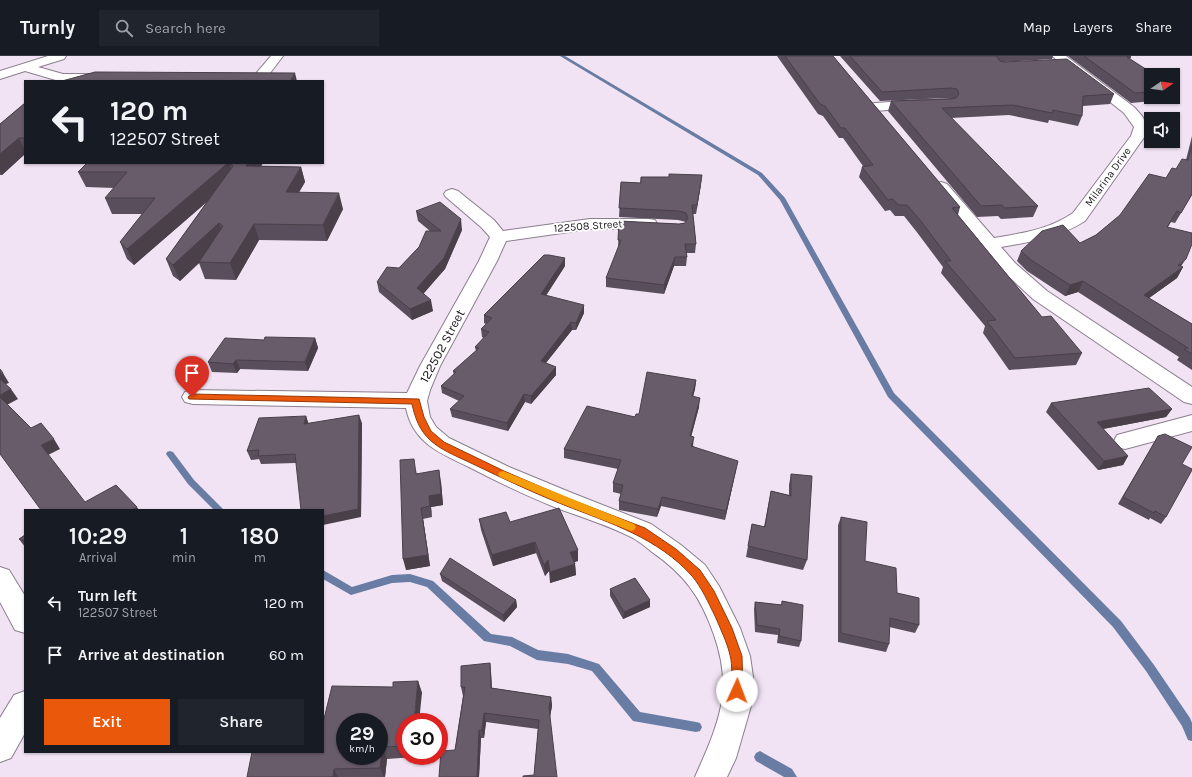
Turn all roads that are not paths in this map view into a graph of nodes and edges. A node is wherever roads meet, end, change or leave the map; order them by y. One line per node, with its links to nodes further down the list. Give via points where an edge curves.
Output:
1 (60, 56): 4 (street)
2 (276, 56): 8 (street)
3 (1058, 61): 17 (street, Milarina Drive, via 1129,110 1141,127 1138,136 1079,217 1068,225 1044,235)
4 (24, 67): 5 (street); 6 (street, via 62,78)
5 (0, 75)
6 (117, 79)
7 (242, 80): 8 (street)
8 (258, 80)
9 (866, 95): 11 (street)
10 (933, 103): 11 (street)
11 (875, 107): 12 (street)
12 (885, 118)
13 (933, 178): 17 (street)
14 (452, 194): 16 (street, via 488,224)
15 (664, 225): 16 (street, 122508 Street, via 590,224)
16 (499, 237): 20 (street, 122502 Street, via 430,366)
17 (989, 244): 19 (street, via 1040,295)
18 (192, 397): 20 (street)
19 (1192, 397)
20 (416, 401): 27 (street, via 419,417 428,433 441,444 500,473 642,531 696,573 710,594 726,628 736,656 738,677 736,706 720,758)
21 (1192, 423): 22 (street)
22 (1125, 441)
23 (0, 578): 24 (street)
24 (24, 619)
25 (24, 707): 26 (street)
26 (0, 747)
27 (711, 777)

